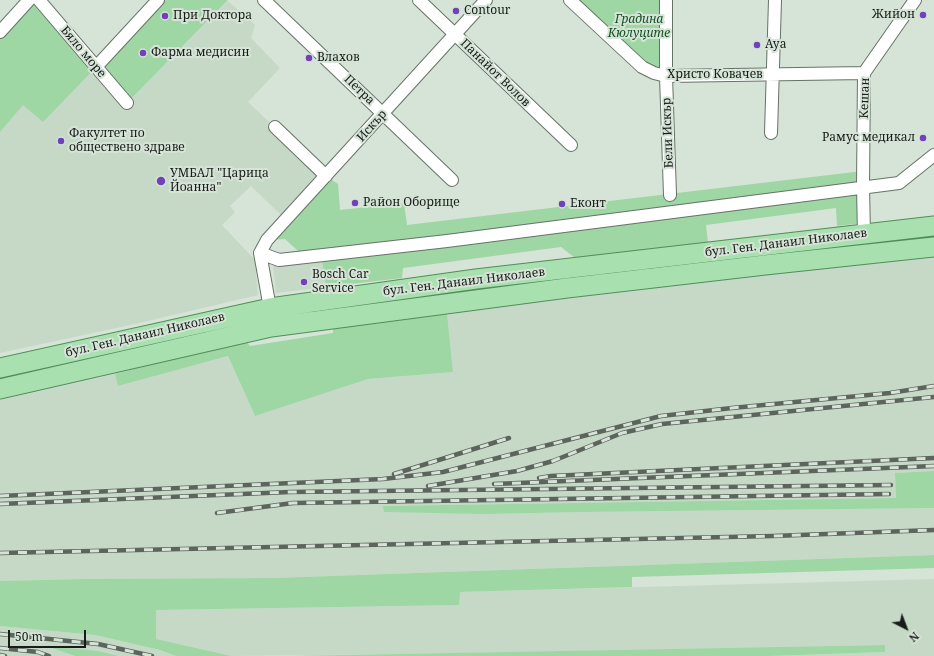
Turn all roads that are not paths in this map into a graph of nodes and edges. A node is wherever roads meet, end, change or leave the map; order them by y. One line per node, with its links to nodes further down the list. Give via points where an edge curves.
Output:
1 (29, 0): 11 (street)
2 (39, 0): 13 (street, Бяло море)
3 (158, 0): 13 (street)
4 (264, 0): 18 (street, Петра)
5 (419, 0): 12 (street, Панайот Волов)
6 (486, 0): 12 (street, Искър)
7 (570, 0): 16 (street, Христо Ковачев, via 642,67)
8 (666, 0): 16 (street, Бели Искър)
9 (775, 0): 15 (street)
10 (915, 0): 14 (street, Кешан)
11 (0, 32)
12 (454, 35): 18 (street, Искър); 21 (street, Панайот Волов)
13 (96, 67): 17 (street, Бяло море)
14 (864, 74): 15 (street, Христо Ковачев); 25 (street, Кешан)
15 (773, 75): 16 (street, Христо Ковачев); 20 (street)
16 (666, 76): 26 (street, Бели Искър)
17 (127, 103)
18 (383, 113): 23 (street, Искър); 24 (street, Петра)
19 (275, 127): 23 (street)
20 (771, 133)
21 (571, 145)
22 (934, 155): 25 (street, via 899,183)
23 (326, 176): 30 (street, Искър, via 267,240)
24 (452, 180)
25 (863, 188): 28 (street, Кешан); 30 (street, via 280,260)
26 (670, 195)
27 (934, 226): 28 (main road, бул. Ген. Данаил Николаев)
28 (864, 234): 31 (main road, бул. Ген. Данаил Николаев, via 476,279)
29 (934, 247): 33 (main road, бул. Ген. Данаил Николаев, via 575,287 271,327)
30 (260, 254): 31 (street)
31 (270, 308): 32 (main road, бул. Ген. Данаил Николаев)
32 (0, 368)
33 (0, 389)

